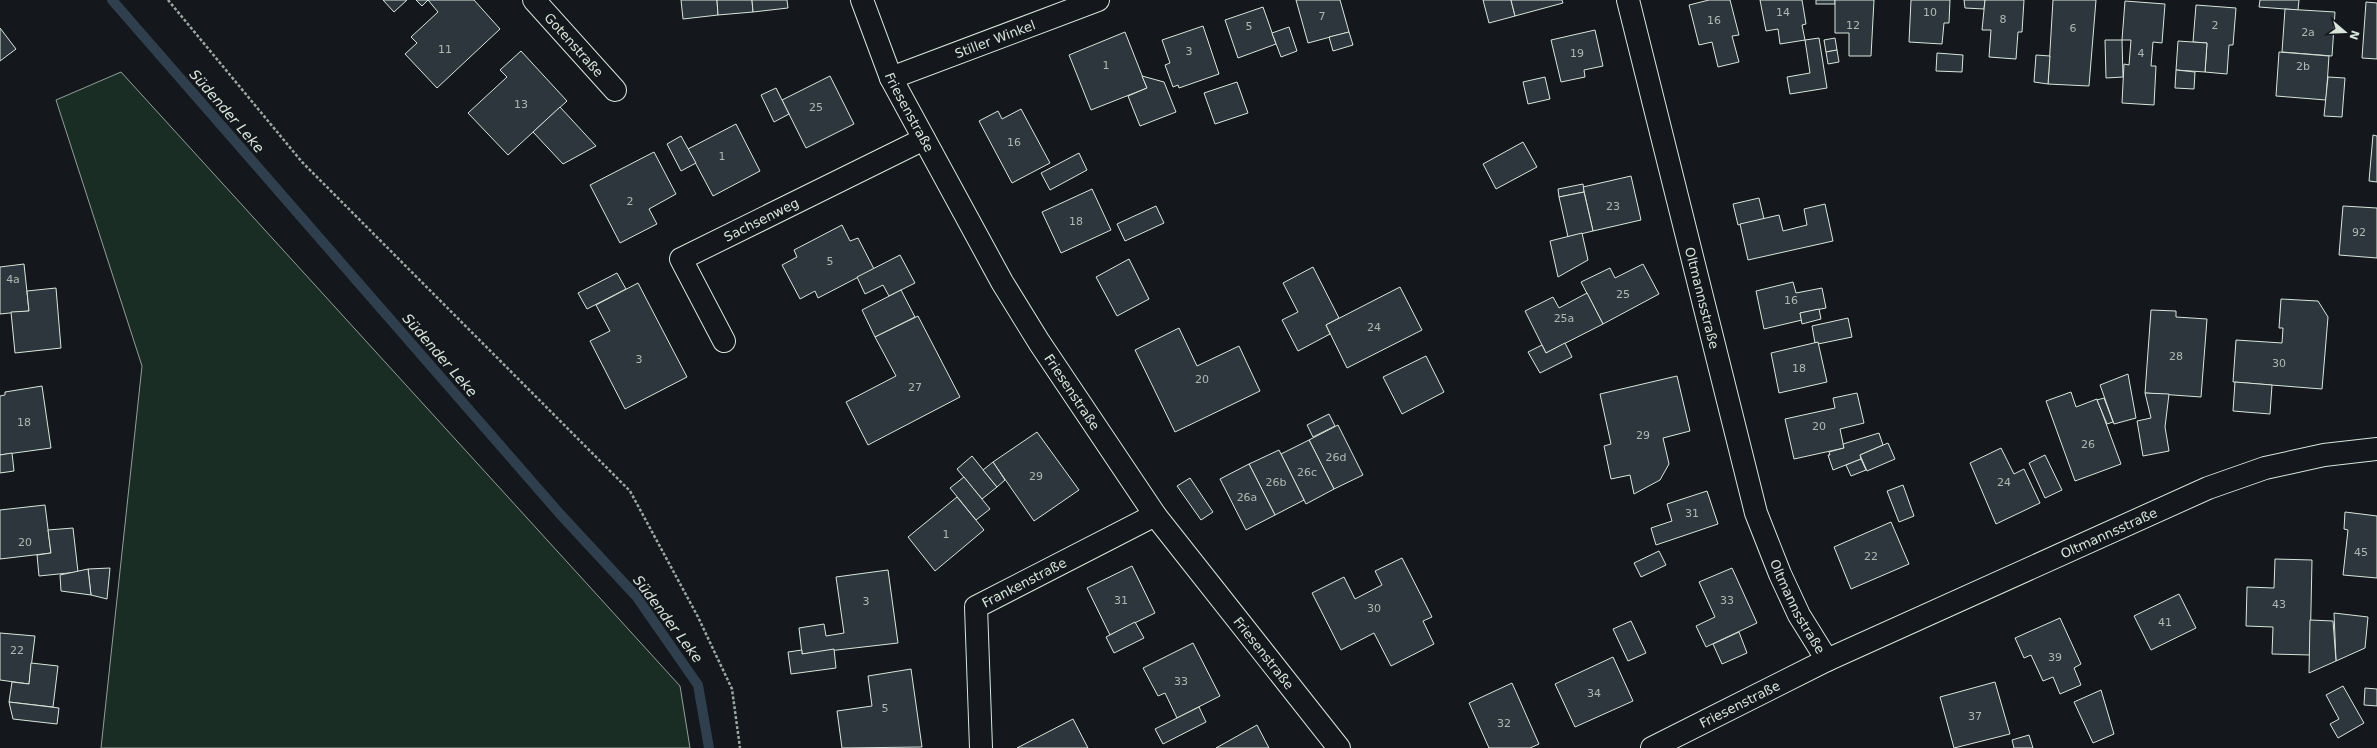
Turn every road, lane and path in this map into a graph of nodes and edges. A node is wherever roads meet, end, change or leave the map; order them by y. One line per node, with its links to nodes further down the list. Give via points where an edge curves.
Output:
1 (168, 0): 13 (path, via 302,162 630,490 698,616 732,689)
2 (534, 0): 7 (street, Gotenstraße)
3 (862, 0): 6 (street, Friesenstraße)
4 (1098, 0): 6 (street, Stiller Winkel)
5 (1628, 0): 12 (street, Oltmannsstraße, via 1756,513 1799,615)
6 (891, 78): 8 (street, Friesenstraße)
7 (615, 90)
8 (924, 139): 9 (street, Sachsenweg, via 681,259); 11 (street, Friesenstraße, via 1006,288 1084,411)
9 (724, 341)
10 (2377, 449): 12 (street, Oltmannsstraße, via 2324,455 2265,468 2208,488)
11 (1155, 515): 14 (street, Frankenstraße, via 976,606); 15 (street, Friesenstraße)
12 (1827, 660): 16 (street, Friesenstraße)
13 (740, 748)
14 (981, 748)
15 (1339, 748)
16 (1652, 748)

